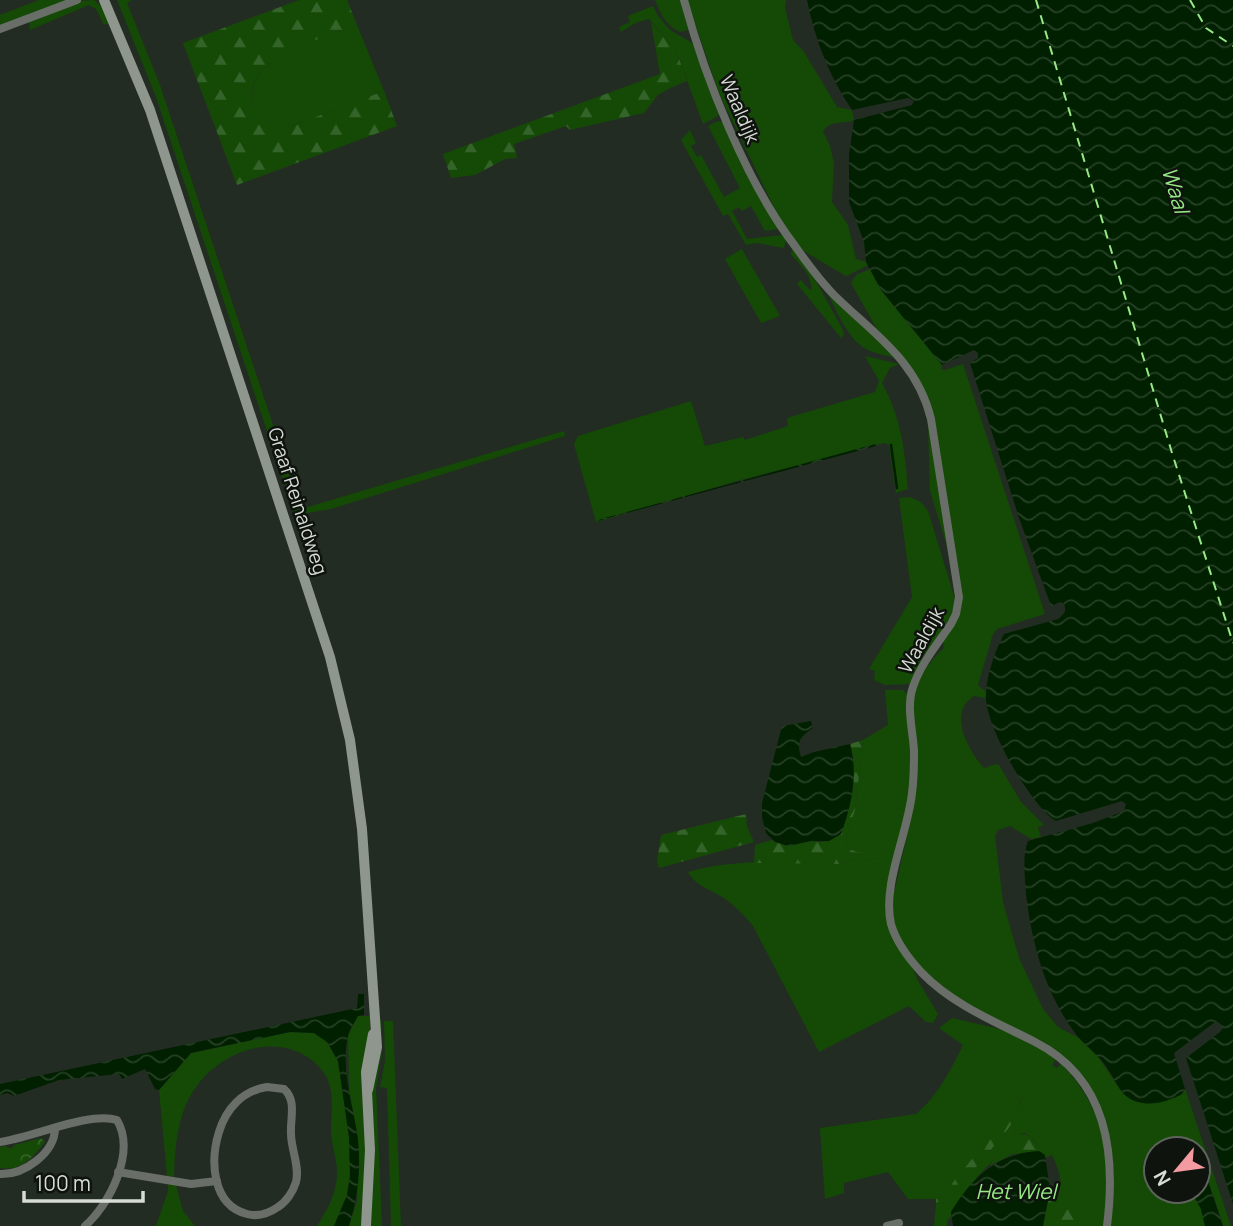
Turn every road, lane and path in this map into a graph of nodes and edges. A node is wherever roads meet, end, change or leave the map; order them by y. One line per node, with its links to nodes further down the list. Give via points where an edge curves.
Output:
1 (77, 0): 4 (street)
2 (104, 0): 12 (main road, Graaf Reinaldweg, via 150,110 330,657 350,740 362,829 377,1047 368,1090)
3 (684, 0): 14 (street, Waaldijk, via 716,93 776,219 821,281 911,370 928,404 958,597 956,614 912,689 913,783 890,893 892,925 912,962 937,987 1042,1045 1080,1080 1101,1119 1110,1151)
4 (0, 29)
5 (55, 1128): 6 (street); 7 (street, via 117,1119 123,1139); 8 (street, via 54,1138 32,1164 21,1172)
6 (0, 1142)
7 (118, 1172): 9 (street, via 191,1184); 11 (street, via 106,1202)
8 (0, 1174)
9 (217, 1181): 9 (street, via 228,1204 251,1214 270,1212 288,1197 297,1174 291,1138 292,1101 284,1089 259,1088 229,1110 216,1143)
10 (899, 1223): 13 (street)
11 (85, 1226)
12 (366, 1226)
13 (887, 1226)
14 (1107, 1226)

